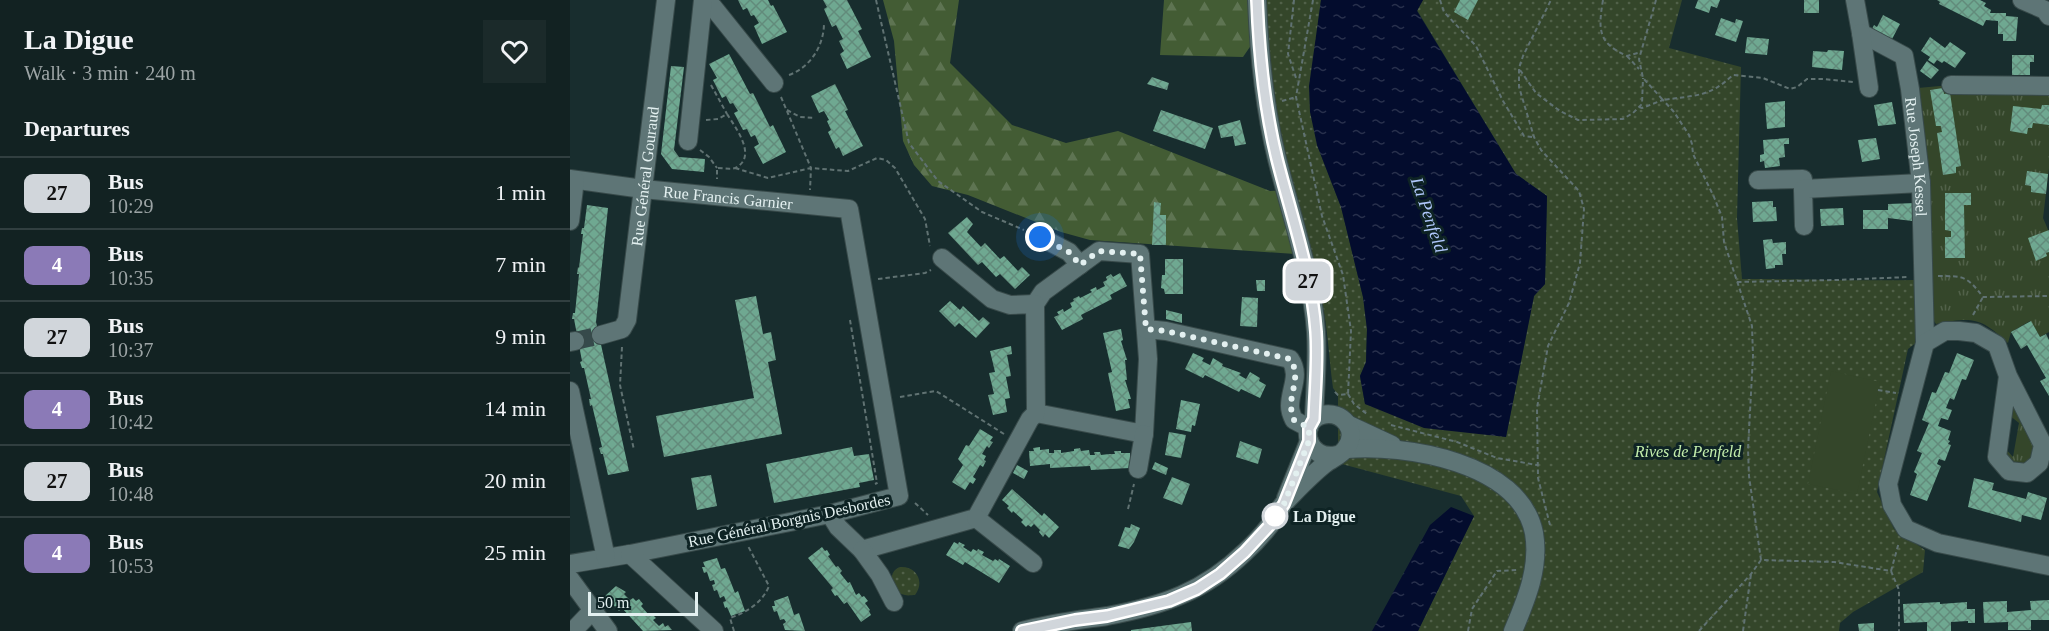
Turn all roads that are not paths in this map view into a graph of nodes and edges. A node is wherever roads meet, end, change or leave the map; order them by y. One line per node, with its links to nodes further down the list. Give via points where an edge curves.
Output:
1 (666, 0): 14 (street, Rue Général Gouraud)
2 (704, 0): 6 (street); 10 (street)
3 (1257, 0): 26 (street, via 1265,102 1313,307)
4 (1855, 0): 5 (street)
5 (1861, 33): 7 (street); 13 (street, Rue Joseph Kessel, via 1904,56)
6 (774, 83)
7 (1869, 85)
8 (1951, 85): 9 (street)
9 (2049, 86)
10 (688, 141)
11 (573, 179): 14 (street, Rue Francis Garnier); 17 (street)
12 (1758, 180): 15 (street, via 1803,179)
13 (1921, 183): 15 (street); 25 (street, Rue Joseph Kessel)
14 (643, 189): 16 (street, Rue Francis Garnier); 24 (street, Rue Général Gouraud, via 627,320 622,329)
15 (1803, 189): 18 (street)
16 (849, 209): 37 (street, Rue Général Borgnis Desbordes, via 899,496)
17 (570, 221)
18 (1804, 226)
19 (1040, 237): 21 (street, via 1069,252)
20 (942, 258): 22 (street, via 992,299)
21 (1080, 265): 22 (street, via 1043,292); 23 (street, via 1099,251 1140,254)
22 (1035, 304): 29 (street)
23 (1146, 329): 31 (street, via 1290,359 1296,377 1291,413 1294,420); 32 (street)
24 (601, 335)
25 (1925, 342): 27 (street, via 1945,332 1969,332 1989,339 1997,345); 44 (street, Rue Joseph Kessel, via 1888,484 1892,505 1906,529 1938,543)
26 (1316, 375): 30 (street); 31 (street)
27 (2008, 376): 27 (street, via 2043,445 2039,463 2027,473 2009,471 1997,457)
28 (570, 391): 41 (street)
29 (1036, 413): 32 (street); 38 (street)
30 (1343, 420): 31 (street, via 1324,414); 33 (street, via 1350,439); 34 (street)
31 (1311, 429): 33 (street, via 1312,448 1323,456); 36 (street)
32 (1144, 434): 35 (street)
33 (1342, 452): 34 (street, via 1362,447); 36 (street)
34 (1407, 452): 52 (street, via 1480,471 1505,486 1524,511 1534,533 1533,572 1530,592)
35 (1138, 469)
36 (1284, 504): 51 (street, via 1218,583 1107,616)
37 (830, 514): 39 (street); 40 (street, Rue Général Borgnis Desbordes)
38 (976, 518): 39 (street); 42 (street)
39 (862, 550): 46 (street)
40 (630, 554): 41 (street, Rue Général Borgnis Desbordes); 50 (street)
41 (606, 558): 43 (street, Rue Général Borgnis Desbordes)
42 (1033, 563)
43 (570, 564)
44 (2049, 566)
45 (570, 579): 47 (street)
46 (894, 602)
47 (592, 611): 48 (street); 49 (street)
48 (573, 631)
49 (608, 631)
50 (714, 631)
51 (1022, 631)
52 (1513, 631)

